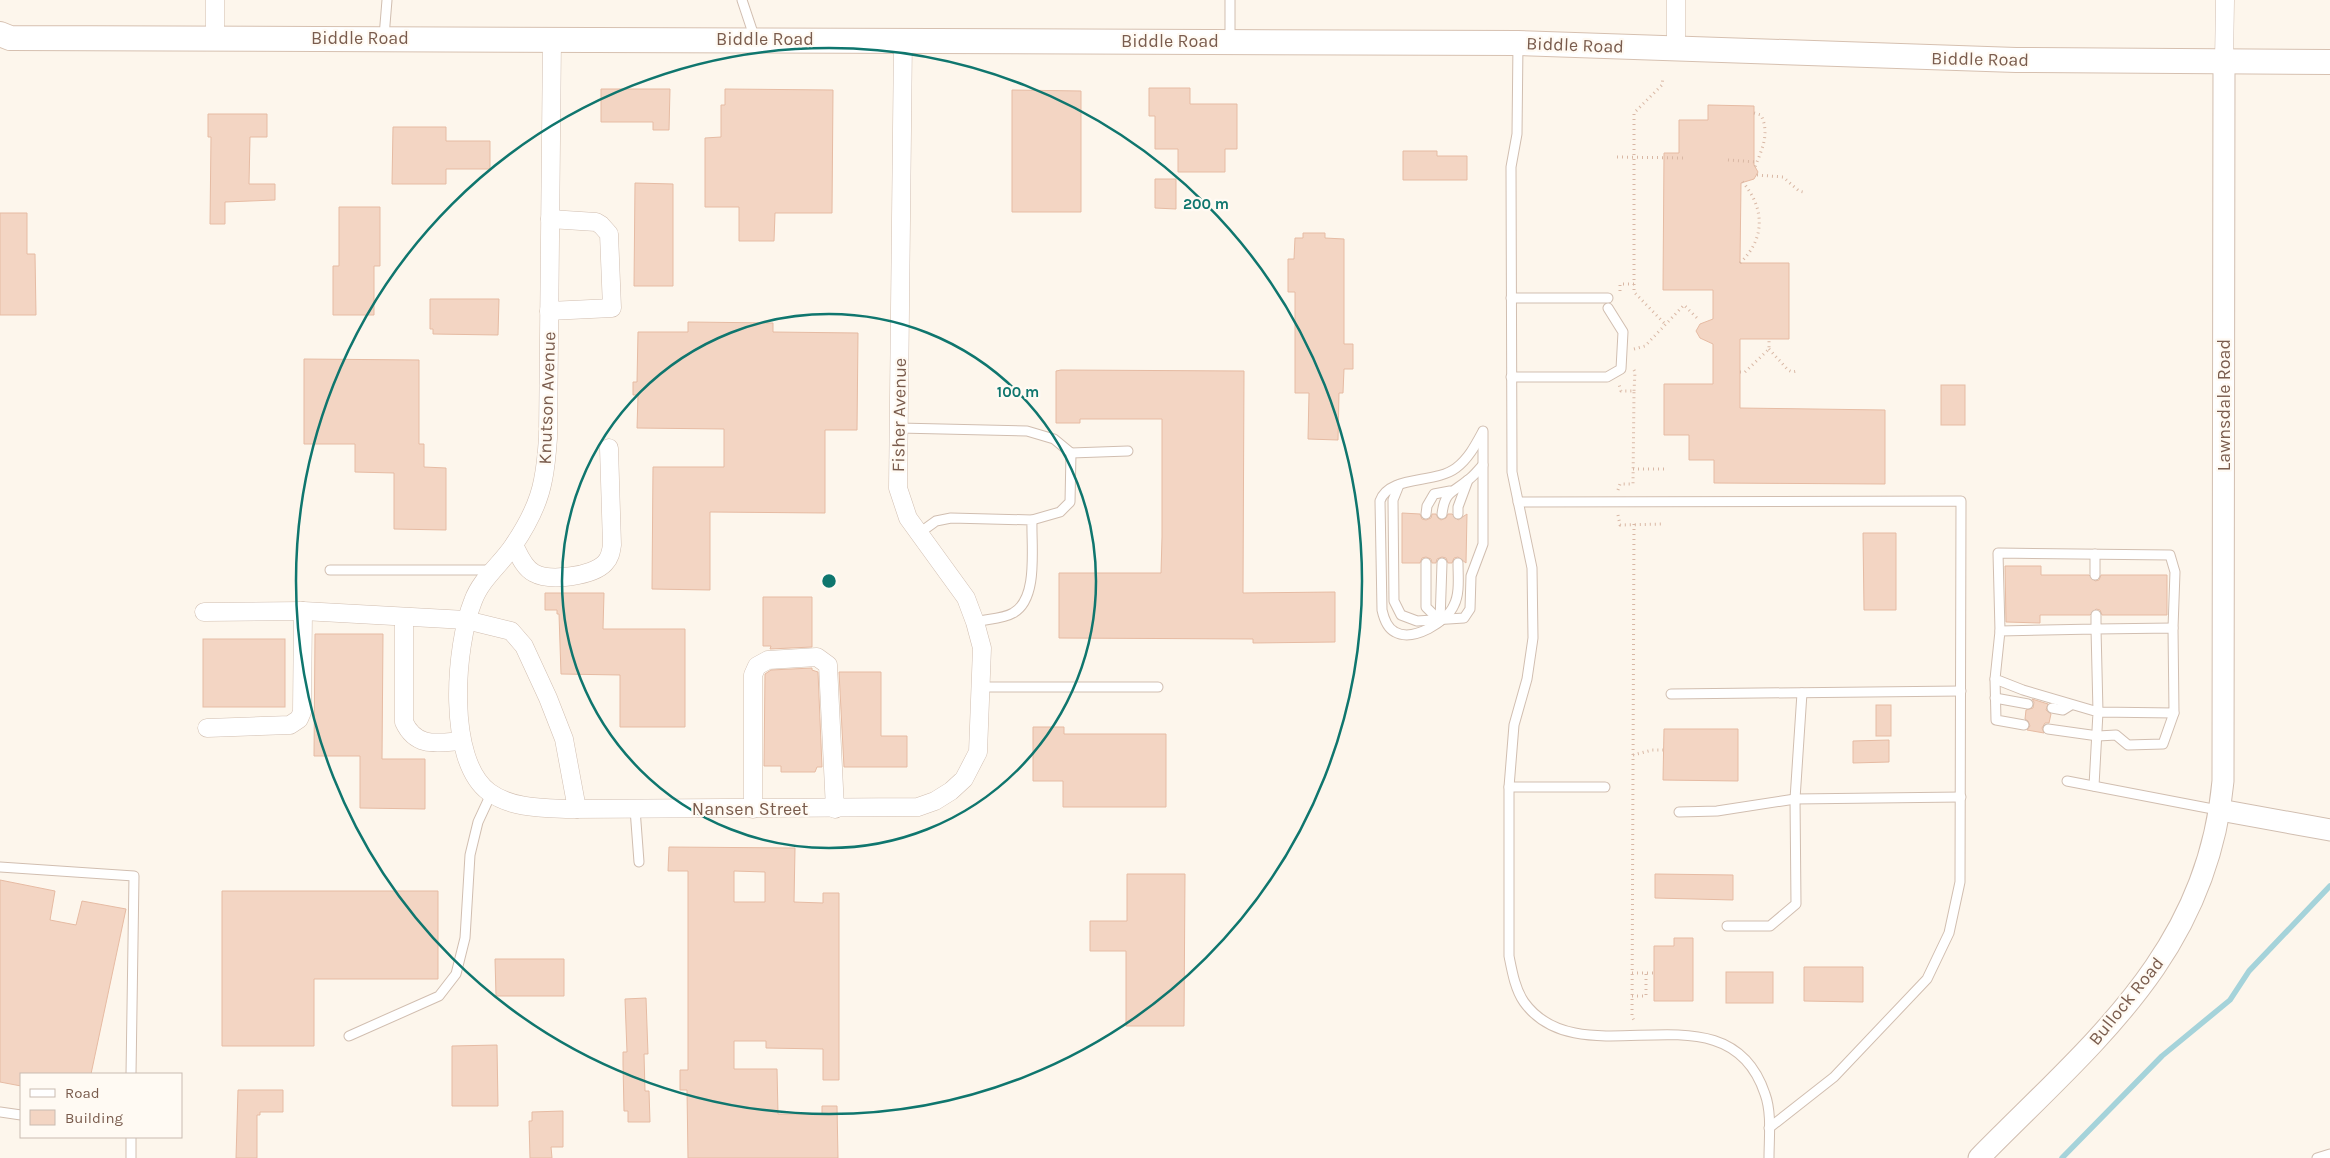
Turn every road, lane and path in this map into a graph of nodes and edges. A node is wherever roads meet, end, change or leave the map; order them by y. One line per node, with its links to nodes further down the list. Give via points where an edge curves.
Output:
1 (215, 0): 8 (street)
2 (387, 0): 9 (lane)
3 (742, 0): 11 (lane)
4 (1230, 0): 13 (lane)
5 (1676, 0): 15 (street)
6 (2224, 0): 16 (street, Lawnsdale Road)
7 (3, 38): 8 (main road, Biddle Road)
8 (215, 38): 9 (main road, Biddle Road)
9 (384, 38): 10 (main road, Biddle Road)
10 (552, 39): 11 (main road, Biddle Road); 29 (street, Knutson Avenue)
11 (755, 40): 12 (main road, Biddle Road)
12 (903, 40): 13 (main road, Biddle Road); 46 (street, Fisher Avenue)
13 (1230, 41): 14 (main road, Biddle Road)
14 (1518, 43): 15 (main road, Biddle Road); 33 (lane, via 1517,134 1511,167)
15 (1676, 48): 16 (main road, Biddle Road, via 1883,57)
16 (2224, 62): 17 (main road, Biddle Road); 116 (street, Lawnsdale Road, via 2223,772)
17 (2330, 62)
18 (1663, 77): 21 (path, via 1662,85 1634,113)
19 (1754, 113): 24 (path, via 1761,115 1765,131)
20 (1617, 157): 21 (path)
21 (1634, 157): 22 (path); 31 (path)
22 (1683, 158)
23 (1728, 160): 24 (path)
24 (1757, 162): 25 (path)
25 (1755, 167)
26 (1757, 175): 28 (path, via 1783,177)
27 (1741, 180): 30 (path, via 1755,199 1759,219 1757,239)
28 (1803, 192)
29 (550, 219): 34 (street, Knutson Avenue); 34 (street, via 596,222 610,234 612,308)
30 (1740, 263)
31 (1634, 284): 32 (path, via 1620,284); 36 (path, via 1634,292)
32 (1620, 294)
33 (1511, 298): 43 (lane); 43 (lane, via 1608,303 1623,332 1621,369 1607,376)
34 (549, 311): 66 (street, Knutson Avenue, via 548,438 543,480)
35 (1699, 320): 36 (path, via 1684,305)
36 (1665, 324): 39 (path, via 1645,346)
37 (1769, 339): 38 (path)
38 (1769, 349): 41 (path, via 1788,370); 42 (path, via 1745,372)
39 (1628, 350)
40 (1628, 370): 45 (path, via 1635,372)
41 (1798, 371)
42 (1740, 372)
43 (1511, 376): 57 (lane, via 1512,472)
44 (1619, 381): 45 (path, via 1618,389)
45 (1634, 391): 51 (path)
46 (899, 428): 49 (lane, via 1027,431 1054,439); 65 (street, Fisher Avenue, via 898,488)
47 (610, 448): 66 (street, via 612,545 610,558 604,565 585,574 548,577 534,573 523,563)
48 (1128, 451): 49 (lane)
49 (1071, 452): 62 (lane, via 1070,502 1060,512)
50 (1483, 465): 53 (lane); 54 (lane, via 1483,430 1471,452 1457,468 1442,476); 79 (lane, via 1483,544 1471,576 1470,609 1464,618)
51 (1633, 468): 52 (path); 55 (path, via 1633,484 1620,484)
52 (1666, 468)
53 (1468, 480): 56 (lane); 61 (lane)
54 (1399, 485): 79 (lane, via 1394,500 1394,601 1402,615 1417,621); 79 (lane, via 1383,492 1380,502 1382,610 1386,624 1396,633 1409,635 1424,632)
55 (1618, 490)
56 (1450, 491): 59 (lane, via 1434,494); 60 (lane)
57 (1518, 502): 87 (lane, via 1961,501); 106 (lane, via 1532,568 1533,638 1527,679 1514,725)
58 (1618, 512): 63 (path, via 1620,524)
59 (1426, 514)
60 (1442, 514)
61 (1458, 514)
62 (1032, 520): 65 (lane, via 950,518 936,521); 80 (lane, via 1031,586 1024,603 1012,614)
63 (1634, 524): 64 (path); 102 (path)
64 (1664, 524)
65 (917, 534): 80 (street, Fisher Avenue, via 961,590)
66 (514, 545): 72 (street, Knutson Avenue)
67 (2094, 554): 73 (lane); 81 (lane, via 2170,555 2175,572); 83 (lane, via 1998,553)
68 (1426, 563): 79 (lane, via 1426,607)
69 (1442, 563): 79 (lane)
70 (1458, 563): 79 (lane, via 1458,592 1454,607)
71 (330, 570): 72 (lane)
72 (493, 570): 78 (street, Knutson Avenue, via 474,598)
73 (2095, 575)
74 (303, 611): 75 (street); 77 (street); 97 (street, via 303,693 299,719 290,725)
75 (204, 612)
76 (2096, 615): 82 (lane)
77 (404, 617): 78 (street); 100 (street, via 404,722 418,739 432,743)
78 (466, 620): 100 (street, Knutson Avenue, via 459,690); 112 (street, via 511,631 524,646 564,739)
79 (1440, 621)
80 (975, 622): 85 (street, Fisher Avenue, via 982,648)
81 (2173, 628): 82 (lane); 95 (lane)
82 (2096, 630): 83 (lane); 94 (lane)
83 (2000, 631): 84 (lane)
84 (1995, 679): 90 (lane); 92 (lane)
85 (981, 687): 86 (lane); 103 (street, Fisher Avenue, via 980,736)
86 (1158, 687)
87 (1961, 691): 88 (lane); 109 (lane)
88 (1802, 693): 89 (lane); 110 (lane)
89 (1671, 694)
90 (1995, 698): 91 (lane); 96 (lane, via 1996,720)
91 (2028, 704)
92 (2071, 705): 93 (lane, via 2063,710); 94 (lane)
93 (2052, 708)
94 (2098, 712): 95 (lane); 99 (lane)
95 (2174, 713): 99 (lane, via 2163,744 2128,745 2116,735)
96 (2024, 725)
97 (207, 728)
98 (2048, 729): 99 (lane)
99 (2098, 736): 105 (lane)
100 (461, 742): 108 (street, Knutson Avenue, via 475,777)
101 (1664, 750): 102 (path)
102 (1633, 755): 122 (path)
103 (972, 765): 115 (street, Nansen Street, via 964,779 950,791 918,807)
104 (2067, 781): 105 (lane)
105 (2094, 786): 116 (lane)
106 (1509, 787): 107 (lane); 131 (lane, via 1509,956 1514,980 1524,1002 1544,1022 1568,1032 1694,1035 1717,1040 1739,1053 1755,1071 1766,1095)
107 (1606, 787)
108 (491, 794): 111 (street, Knutson Avenue); 127 (lane, via 478,822 470,855 465,938 456,974 439,996)
109 (1961, 798): 110 (lane); 131 (lane, via 1960,882 1950,932 1927,979 1834,1078)
110 (1795, 799): 117 (lane, via 1717,811); 121 (lane, via 1796,904 1770,926)
111 (512, 803): 112 (street, Nansen Street)
112 (577, 809): 113 (street, Nansen Street)
113 (635, 809): 114 (street, Nansen Street); 119 (lane)
114 (753, 809): 115 (street, Nansen Street); 115 (street, via 753,674 757,666 768,660 809,657 817,657 828,665)
115 (835, 809)
116 (2220, 810): 118 (street); 136 (street, Bullock Road, via 2208,862 2189,911 2148,980 2100,1035)
117 (1679, 812)
118 (2330, 830)
119 (639, 862)
120 (0, 867): 128 (lane, via 134,876)
121 (1727, 926)
122 (1632, 973): 123 (path); 125 (path)
123 (1646, 973): 124 (path); 125 (path, via 1646,996)
124 (1654, 973)
125 (1632, 996): 126 (path, via 1632,1017)
126 (1636, 1023)
127 (349, 1036)
128 (131, 1073)
129 (0, 1112): 130 (lane)
130 (20, 1115)
131 (1769, 1128): 135 (lane)
132 (131, 1138): 134 (lane)
133 (2330, 1154): 137 (lane)
134 (131, 1158)
135 (1770, 1158)
136 (1980, 1158)
137 (2317, 1158)

